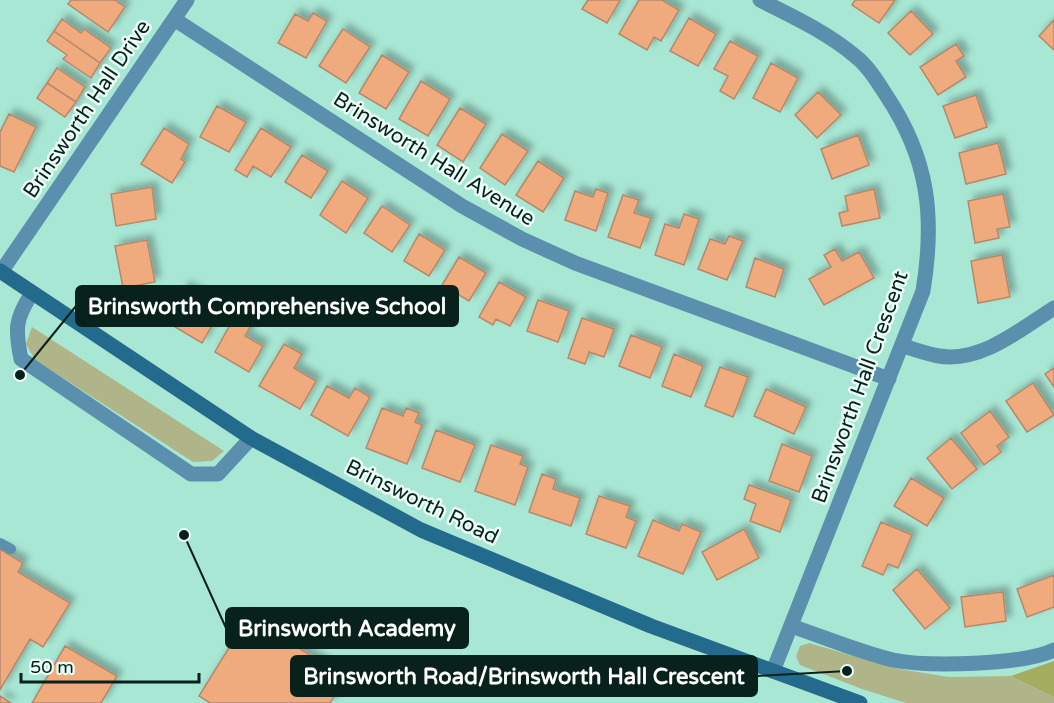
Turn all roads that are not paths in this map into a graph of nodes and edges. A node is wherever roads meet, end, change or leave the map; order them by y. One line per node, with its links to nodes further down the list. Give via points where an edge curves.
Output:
1 (187, 0): 3 (street, Brinsworth Hall Drive)
2 (760, 0): 7 (street, Brinsworth Hall Crescent, via 856,56 873,75 914,144 929,217 928,256 923,291)
3 (174, 19): 4 (street, Brinsworth Hall Drive); 8 (street, Brinsworth Hall Avenue, via 462,206 522,239 575,263)
4 (1, 272): 5 (main road, Brinsworth Road)
5 (32, 293): 9 (main road, Brinsworth Road); 9 (street, via 20,312 16,336 21,359 191,474 218,474)
6 (1054, 308): 7 (street, via 1001,342 975,352 938,356)
7 (903, 346): 8 (street, Brinsworth Hall Crescent)
8 (889, 379): 12 (street, Brinsworth Hall Crescent)
9 (251, 438): 14 (main road, Brinsworth Road, via 422,530 651,626)
10 (0, 543): 11 (lane)
11 (11, 549)
12 (791, 626): 13 (street, via 894,660 949,664 1008,660); 14 (street, Brinsworth Hall Crescent)
13 (1054, 650)
14 (773, 671): 15 (main road, Brinsworth Road)
15 (860, 703)

